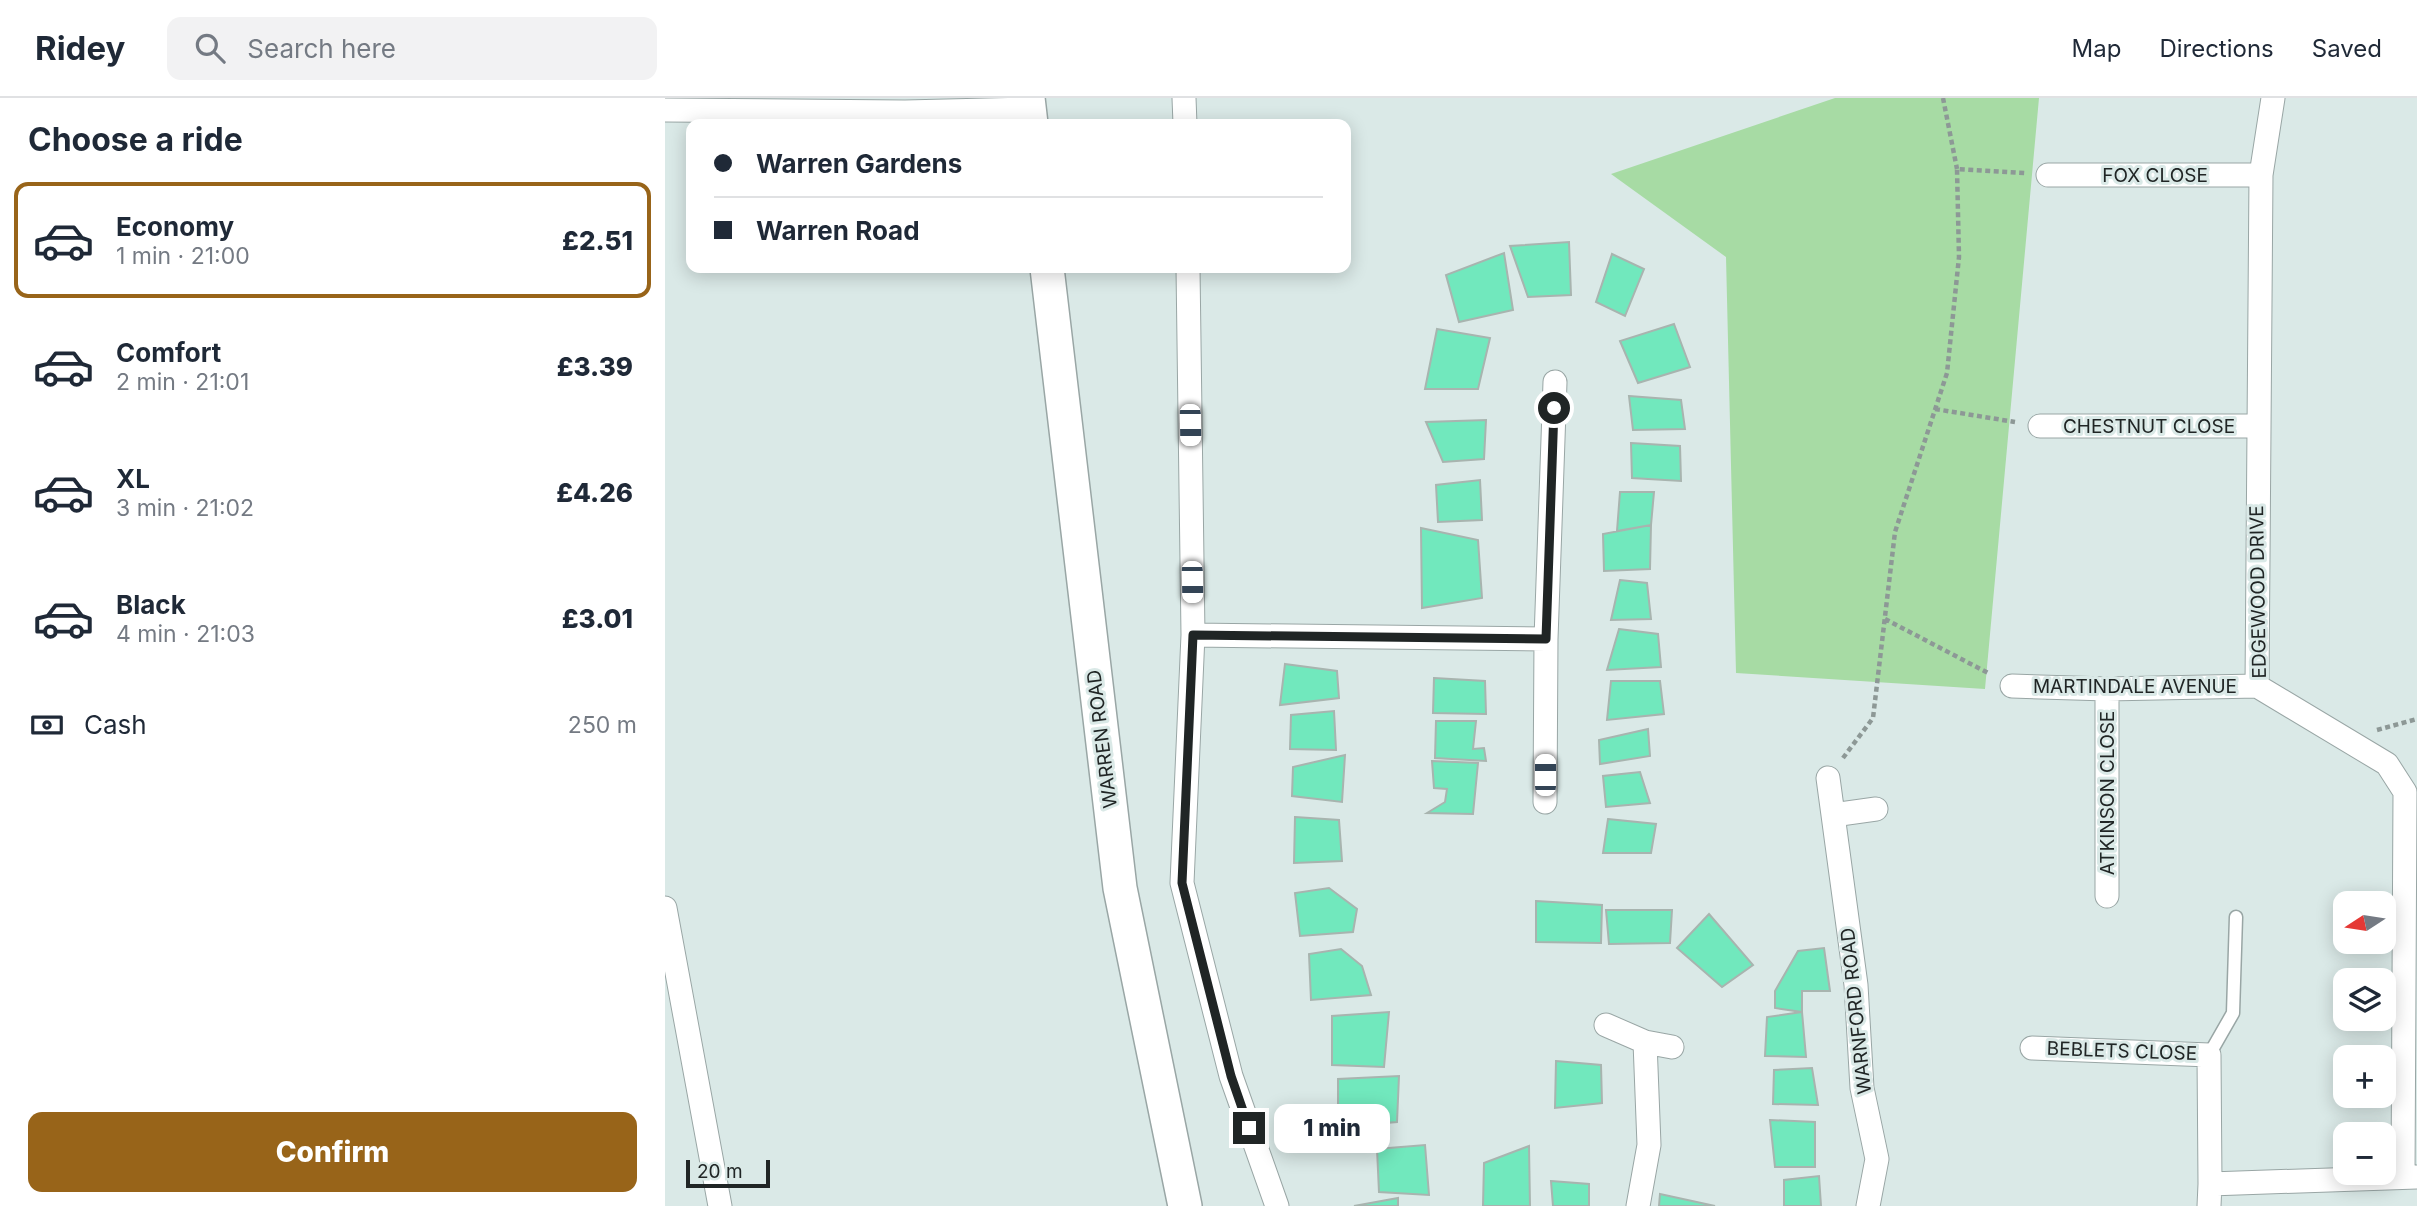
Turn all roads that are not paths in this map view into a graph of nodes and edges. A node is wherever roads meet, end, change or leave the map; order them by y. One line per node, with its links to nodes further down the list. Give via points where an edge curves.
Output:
1 (1184, 98): 5 (street)
2 (2273, 98): 7 (street, EDGEWOOD DRIVE)
3 (665, 110): 4 (street)
4 (1029, 110)
5 (1185, 119)
6 (2048, 175): 7 (street, FOX CLOSE)
7 (2261, 175): 12 (street, EDGEWOOD DRIVE)
8 (1048, 273): 33 (street, WARREN ROAD, via 1120,888)
9 (1188, 273): 13 (street)
10 (1555, 382): 14 (street)
11 (2041, 426): 12 (street, CHESTNUT CLOSE)
12 (2257, 426): 16 (street, EDGEWOOD DRIVE)
13 (1193, 635): 14 (street); 34 (street, via 1182,883 1231,1076)
14 (1546, 639): 19 (street)
15 (2012, 686): 17 (street, MARTINDALE AVENUE)
16 (2257, 686): 17 (street, MARTINDALE AVENUE); 30 (street, EDGEWOOD DRIVE, via 2387,764 2405,792)
17 (2107, 689): 22 (street, ATKINSON CLOSE)
18 (1828, 778): 21 (street, WARNFORD ROAD)
19 (1545, 802)
20 (1877, 809): 21 (street)
21 (1833, 815): 36 (street, WARNFORD ROAD, via 1856,985 1862,1088 1877,1159)
22 (2107, 896)
23 (665, 908): 32 (street)
24 (2236, 917): 29 (lane, via 2234,1013)
25 (1606, 1025): 26 (street)
26 (1646, 1042): 27 (street); 35 (street, via 1650,1145)
27 (1672, 1047)
28 (2032, 1048): 29 (street, BEBLETS CLOSE)
29 (2209, 1055): 31 (street, BEBLETS CLOSE)
30 (2410, 1177): 31 (street)
31 (2209, 1195)
32 (720, 1206)
33 (1185, 1206)
34 (1277, 1206)
35 (1638, 1206)
36 (1868, 1206)

